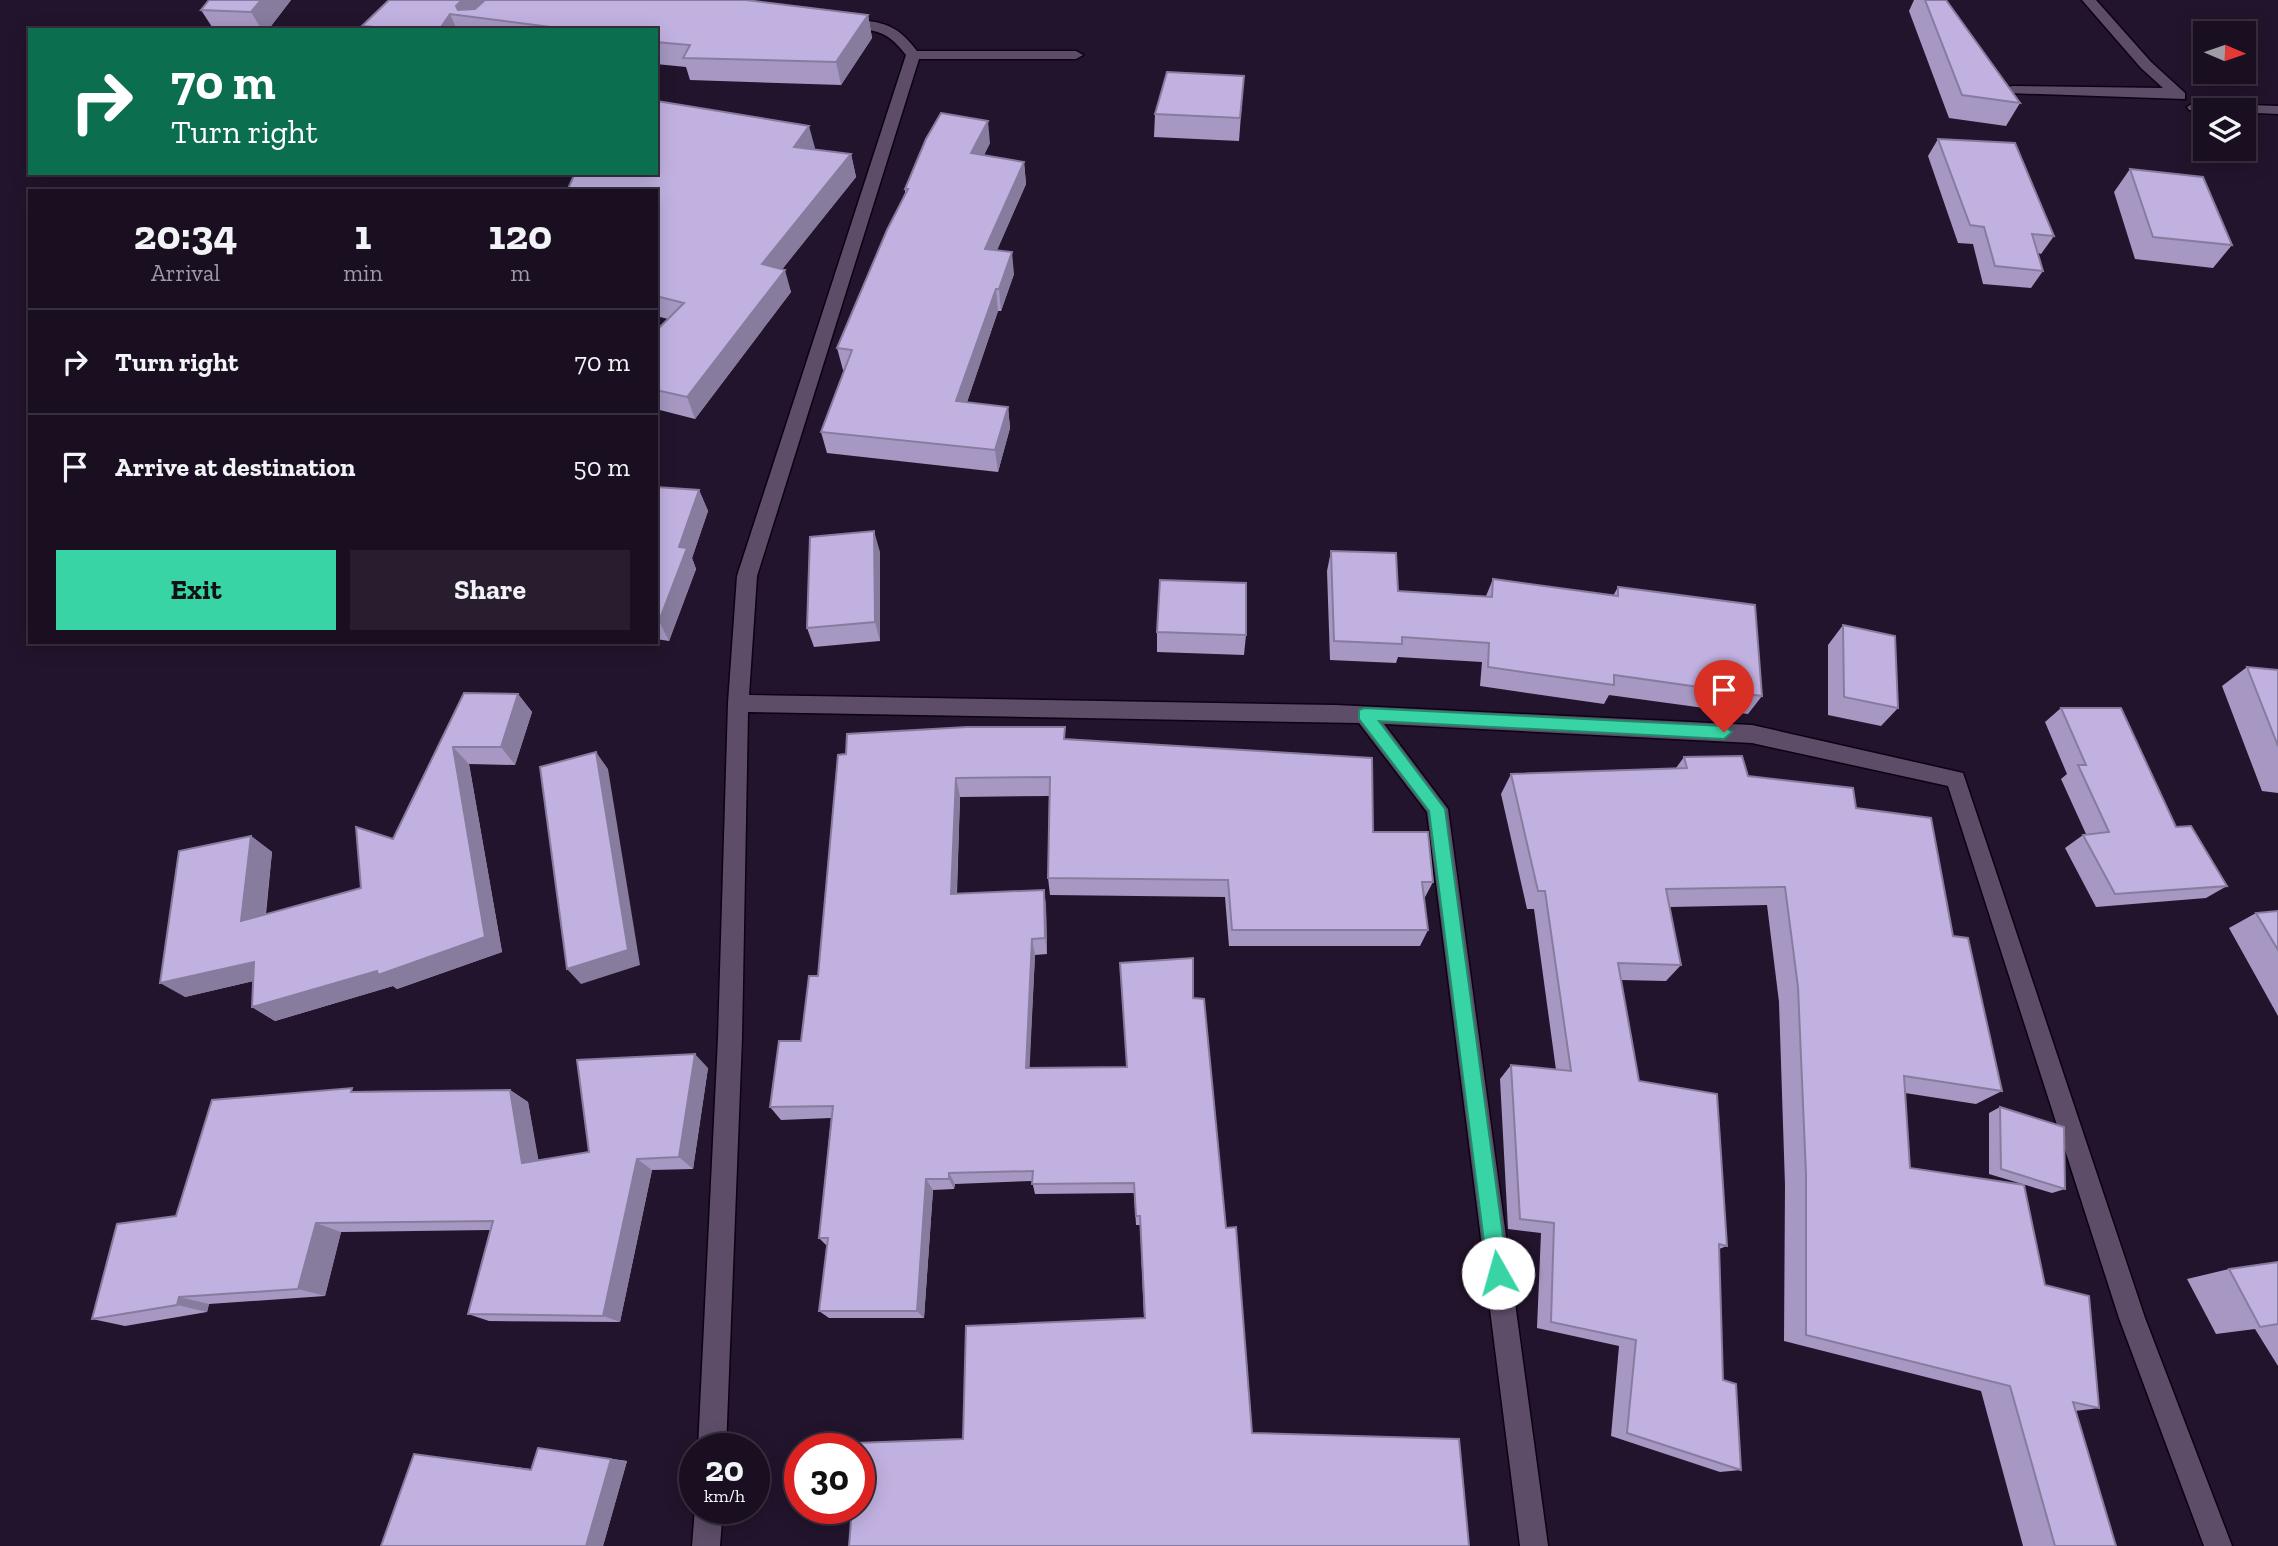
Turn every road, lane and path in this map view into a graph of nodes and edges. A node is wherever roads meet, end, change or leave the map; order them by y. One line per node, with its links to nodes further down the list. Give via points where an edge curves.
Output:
1 (2089, 0): 6 (street)
2 (826, 20): 3 (street, via 879,26 898,35)
3 (913, 55): 4 (street); 8 (street, via 747,576)
4 (1076, 55)
5 (2013, 90): 6 (street)
6 (2180, 96): 7 (street, via 2194,107)
7 (2278, 110)
8 (738, 704): 9 (street); 10 (street, via 730,1038)
9 (1364, 714): 13 (street, via 1437,809); 14 (street, via 1752,734 1956,779 2132,1318)
10 (713, 1433)
11 (708, 1524): 12 (street)
12 (706, 1546)
13 (1534, 1546)
14 (2218, 1546)

